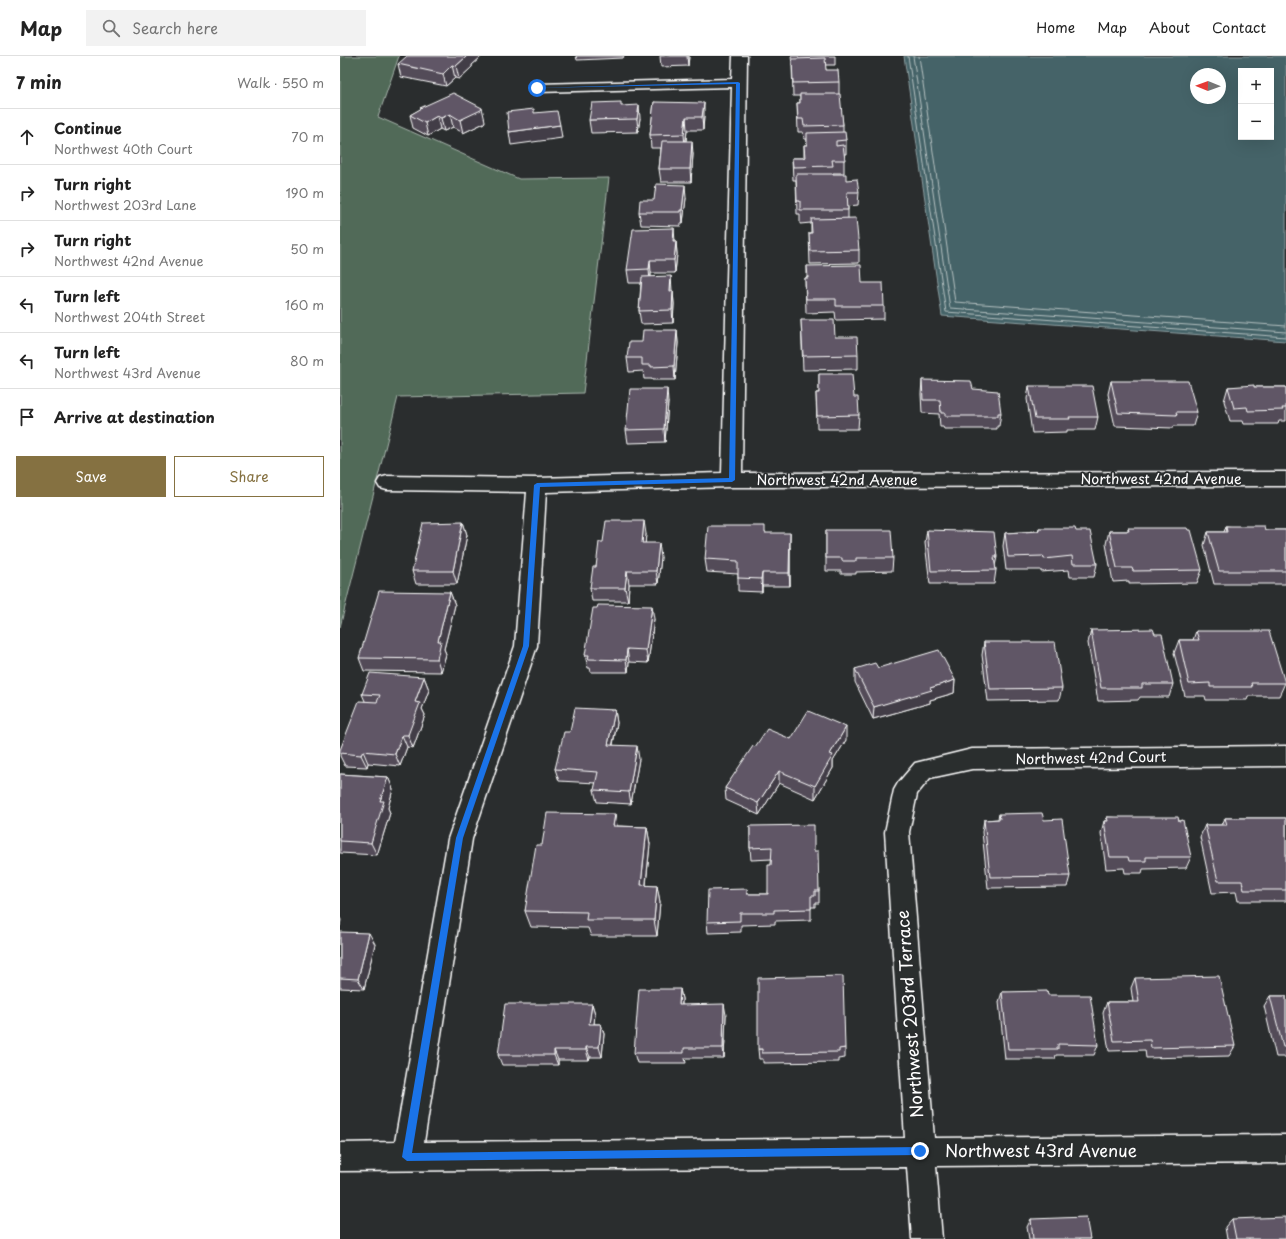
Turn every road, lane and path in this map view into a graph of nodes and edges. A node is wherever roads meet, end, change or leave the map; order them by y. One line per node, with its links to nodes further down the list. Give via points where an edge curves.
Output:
1 (740, 56): 2 (street)
2 (738, 83): 3 (street); 5 (street)
3 (537, 88)
4 (1286, 479): 5 (street, Northwest 42nd Avenue)
5 (732, 480): 7 (street, Northwest 42nd Avenue)
6 (387, 483): 7 (street, Northwest 42nd Avenue)
7 (537, 485): 13 (street, via 526,646 460,838)
8 (1286, 756): 9 (street, Northwest 42nd Court, via 972,759 923,770)
9 (906, 790): 11 (street, Northwest 203rd Terrace, via 896,832)
10 (1286, 1150): 11 (street, Northwest 43rd Avenue)
11 (920, 1151): 13 (street, Northwest 43rd Avenue); 14 (street, Northwest 203rd Terrace)
12 (340, 1157): 13 (street, Northwest 43rd Avenue)
13 (407, 1157)
14 (927, 1239)

